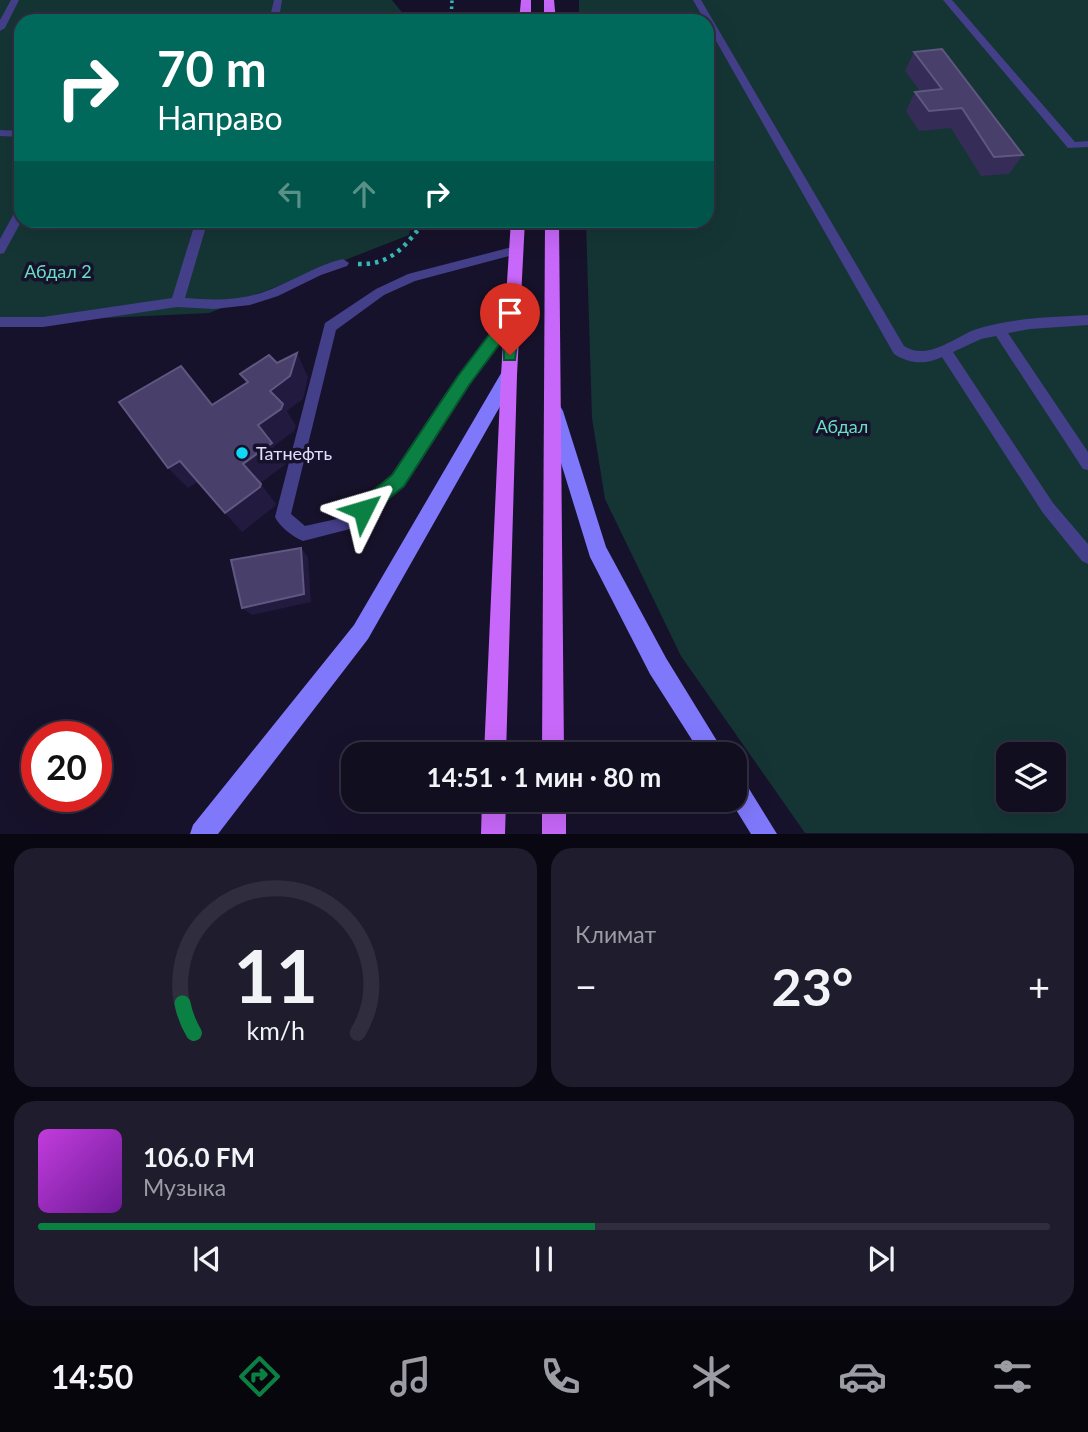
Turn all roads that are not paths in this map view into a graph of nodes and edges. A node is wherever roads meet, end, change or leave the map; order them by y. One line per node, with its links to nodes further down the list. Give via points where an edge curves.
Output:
1 (15, 0): 3 (lane)
2 (947, 0): 5 (lane, via 1072,146)
3 (0, 28)
4 (714, 29): 18 (lane, via 899,350 910,357)
5 (1088, 145)
6 (14, 224): 10 (lane)
7 (200, 228): 13 (lane)
8 (517, 228): 11 (main road)
9 (552, 228): 20 (main road)
10 (0, 250)
11 (516, 250): 14 (main road); 14 (lane, via 412,277 380,292 330,327 284,517 303,534 345,524 398,480)
12 (343, 262): 13 (lane, via 272,294 237,304)
13 (177, 302): 16 (lane, via 43,322)
14 (513, 315): 19 (main road)
15 (1088, 320): 17 (lane)
16 (0, 321)
17 (999, 330): 18 (lane); 21 (lane)
18 (944, 351): 22 (lane, via 1048,509)
19 (509, 375): 23 (main road); 29 (main road, via 361,632)
20 (552, 404): 24 (main road); 25 (main road, via 597,550 658,666)
21 (1088, 464)
22 (1088, 556)
23 (495, 742)
24 (553, 742)
25 (706, 742)
26 (747, 806): 32 (main road)
27 (494, 812): 30 (main road)
28 (554, 812): 31 (main road)
29 (202, 834)
30 (493, 834)
31 (554, 834)
32 (765, 834)

